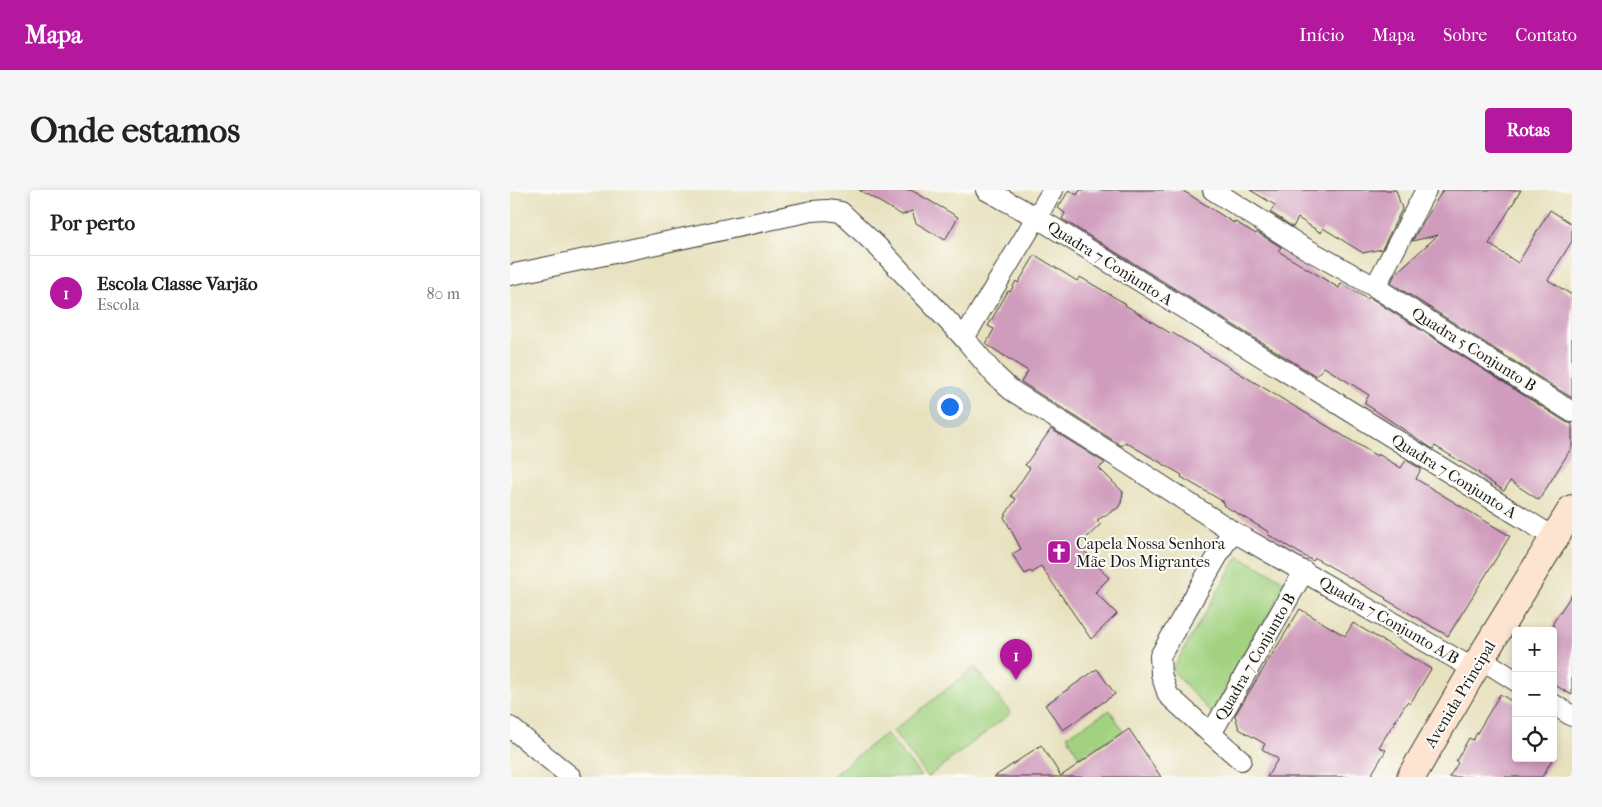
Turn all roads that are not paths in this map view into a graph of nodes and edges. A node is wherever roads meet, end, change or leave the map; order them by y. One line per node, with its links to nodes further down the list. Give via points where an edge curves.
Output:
1 (986, 190): 5 (street)
2 (1053, 190): 5 (street)
3 (1213, 190): 7 (street, Quadra 5 Conjunto B, via 1298,244)
4 (1419, 193): 7 (street)
5 (1036, 217): 8 (street, Quadra 7 Conjunto A); 12 (street, Quadra 7 Conjunto A)
6 (510, 275): 8 (street, via 827,210 841,212)
7 (1375, 287): 9 (street, Quadra 5 Conjunto B)
8 (964, 338): 11 (street, via 1011,390)
9 (1572, 412)
10 (1572, 509): 12 (street, Avenida Principal)
11 (1232, 531): 13 (street); 19 (street, via 1160,656 1161,674 1168,695)
12 (1555, 538): 14 (street, Avenida Principal)
13 (1304, 571): 14 (street, Quadra 7 Conjunto A/B); 19 (street, Quadra 7 Conjunto B)
14 (1477, 663): 15 (street, Quadra 7 Conjunto A/B); 22 (street, Avenida Principal)
15 (1512, 679)
16 (1557, 707): 17 (street)
17 (1572, 716)
18 (510, 727): 21 (street)
19 (1211, 734): 20 (street, Quadra 7 Conjunto B)
20 (1241, 760)
21 (571, 777)
22 (1411, 777)

